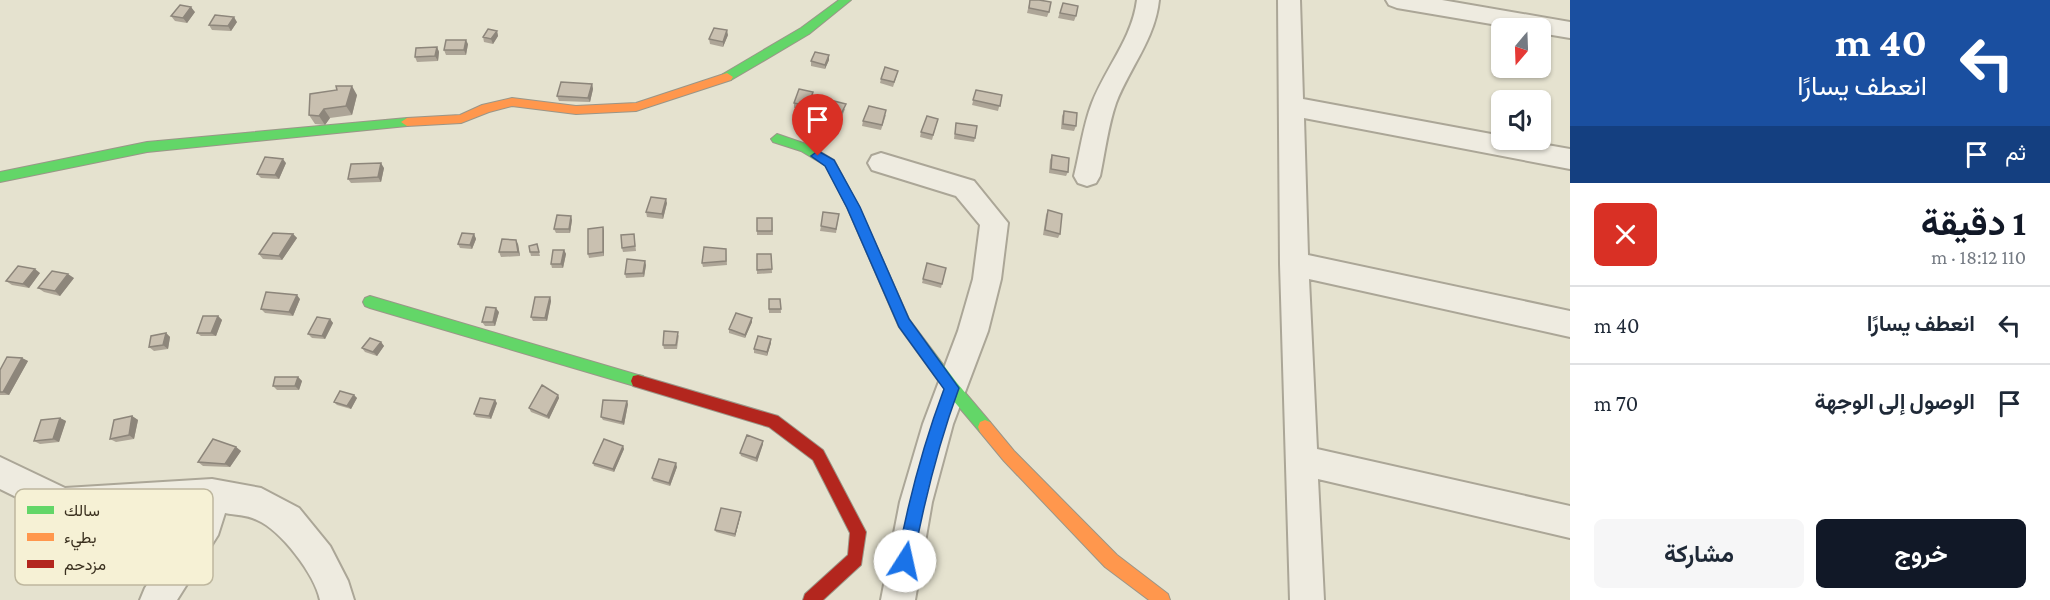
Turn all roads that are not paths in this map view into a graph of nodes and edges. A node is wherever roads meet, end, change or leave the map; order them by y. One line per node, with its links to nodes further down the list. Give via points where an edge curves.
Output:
1 (827, 0): 7 (street)
2 (846, 0): 7 (street)
3 (1148, 0): 13 (street, via 1136,45 1105,102)
4 (1289, 0): 8 (street)
5 (1397, 0): 6 (street)
6 (1570, 30)
7 (805, 31): 10 (street, via 732,75 636,107 576,110 512,102 461,119 147,147)
8 (1291, 106): 11 (street); 16 (street)
9 (777, 139): 19 (street, via 805,148 830,163 904,323)
10 (88, 159): 14 (street); 15 (street)
11 (1570, 159)
12 (881, 163): 19 (street, via 965,188 994,223 987,279)
13 (1088, 176)
14 (0, 177)
15 (0, 186)
16 (1294, 264): 18 (street); 20 (street)
17 (370, 302): 28 (street, via 773,421 818,455 858,532 855,559)
18 (1570, 324)
19 (952, 388): 29 (street, via 916,502); 30 (street, via 1009,456 1103,553)
20 (1301, 460): 24 (street); 31 (street)
21 (0, 472): 22 (street)
22 (33, 489)
23 (213, 495): 26 (street, via 261,504 287,519 318,558)
24 (1570, 522)
25 (167, 585): 27 (street)
26 (338, 598)
27 (157, 600)
28 (811, 600)
29 (898, 600)
30 (1162, 600)
31 (1307, 600)

